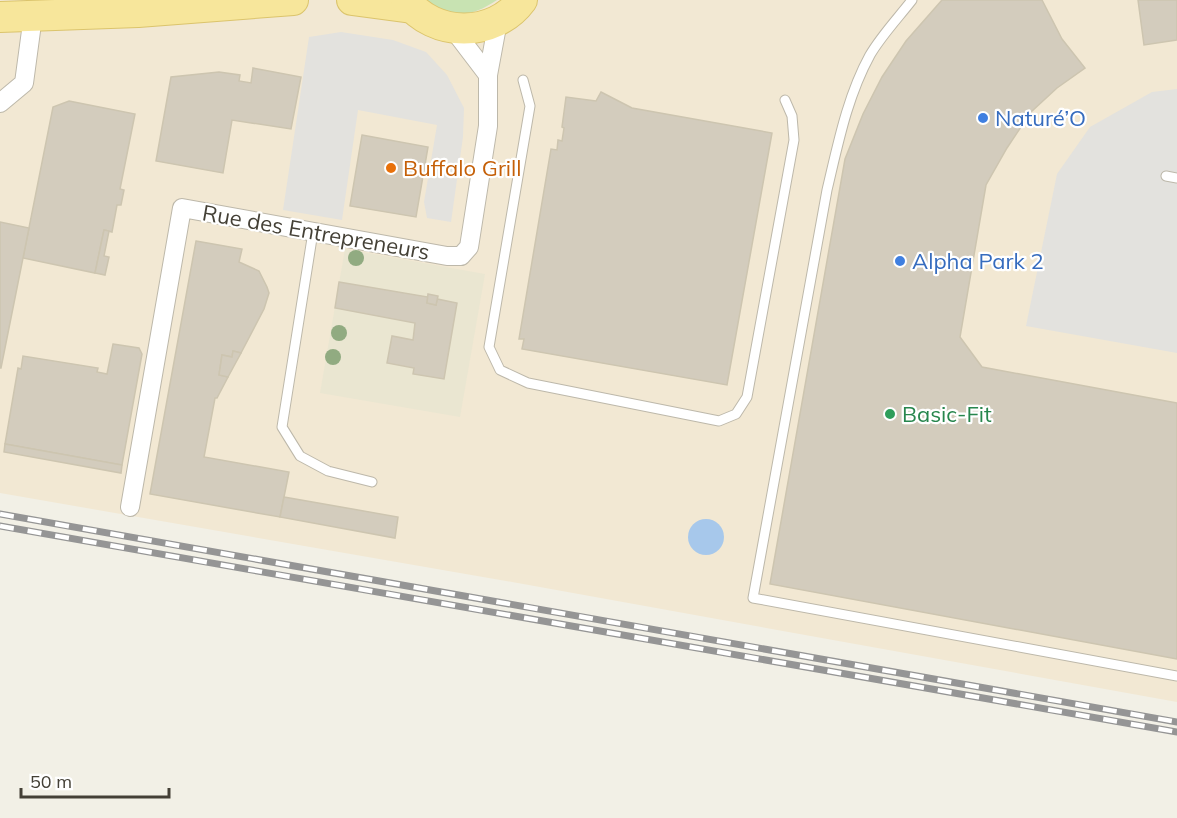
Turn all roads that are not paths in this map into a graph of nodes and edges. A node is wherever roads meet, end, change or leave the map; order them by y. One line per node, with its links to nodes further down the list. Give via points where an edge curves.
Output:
1 (293, 0): 7 (main road, via 138,12)
2 (352, 0): 6 (main road)
3 (522, 0): 9 (main road)
4 (912, 0): 20 (lane, via 871,53 852,93 840,135 753,598)
5 (0, 1): 7 (main road)
6 (409, 4): 10 (main road, via 431,22)
7 (21, 8): 8 (main road); 14 (street, via 24,83)
8 (0, 16)
9 (498, 21): 10 (main road, via 476,28); 11 (street)
10 (453, 29): 11 (street)
11 (488, 75): 17 (street, Rue des Entrepreneurs, via 488,126 469,247 461,256)
12 (523, 80): 13 (lane, via 530,106 489,347 500,370 528,383 719,421 736,414 747,397 794,140 792,116)
13 (785, 100)
14 (0, 103)
15 (1166, 176): 16 (lane)
16 (1177, 178)
17 (313, 232): 18 (lane, via 282,427 300,456 328,471); 19 (street, Rue des Entrepreneurs, via 182,208)
18 (372, 482)
19 (130, 507)
20 (1177, 676)

